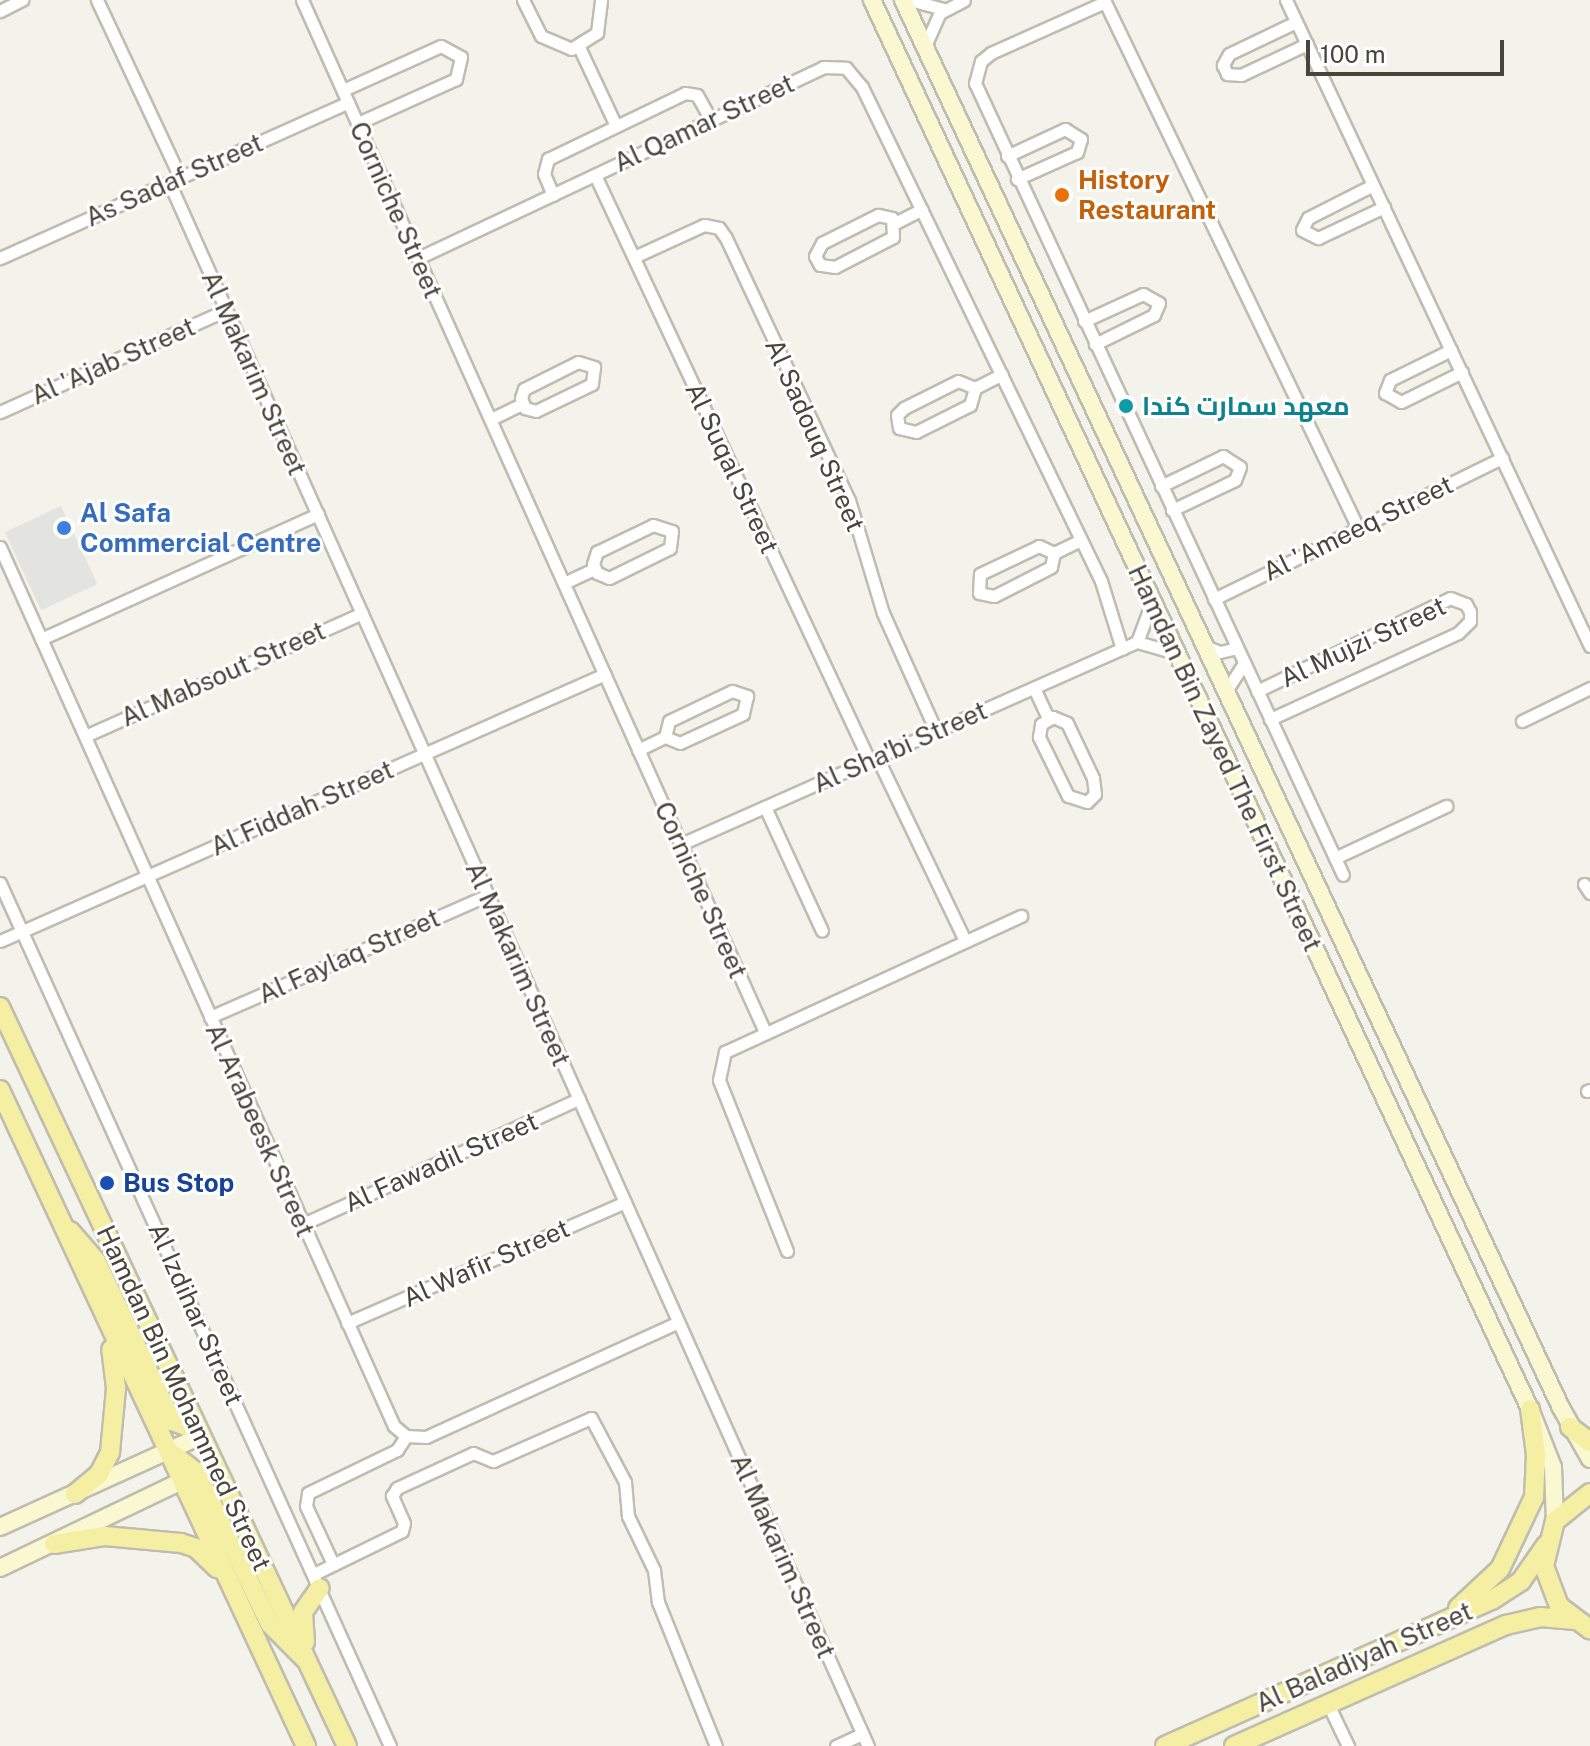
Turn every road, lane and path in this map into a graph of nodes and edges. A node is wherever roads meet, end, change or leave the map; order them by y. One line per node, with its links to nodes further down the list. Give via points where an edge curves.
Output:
1 (22, 0): 13 (street)
2 (97, 0): 26 (street, Al Makarim Street)
3 (302, 0): 18 (street, Corniche Street)
4 (523, 0): 17 (street, via 547,42)
5 (601, 0): 17 (street, via 601,26)
6 (872, 0): 56 (main road, Hamdan Bin Zayed The First Street)
7 (903, 0): 16 (main road, Hamdan Bin Zayed The First Street)
8 (910, 0): 12 (street)
9 (964, 0): 12 (street)
10 (1286, 0): 14 (street)
11 (1105, 1): 23 (street, via 981,61 975,83); 49 (street)
12 (944, 9): 16 (street)
13 (0, 11)
14 (1296, 22): 15 (street); 15 (street, via 1229,54 1223,65 1227,74 1241,75)
15 (1307, 44): 27 (street)
16 (925, 46): 60 (main road, Hamdan Bin Zayed The First Street)
17 (579, 47): 22 (street)
18 (343, 90): 19 (street, Corniche Street); 21 (street, via 441,46 461,57 456,79)
19 (348, 102): 21 (street, Corniche Street); 26 (street, As Sadaf Street)
20 (711, 120): 22 (street, via 697,95 689,92); 24 (street, Al Qamar Street); 30 (street, Al Qamar Street, via 823,67 846,68 862,87)
21 (358, 123): 34 (street, Corniche Street)
22 (616, 126): 28 (street, via 548,159 544,174)
23 (1007, 156): 25 (street); 25 (street, via 1065,129 1081,139 1077,152)
24 (595, 175): 28 (street, Al Qamar Street); 32 (street, Al Suqal Street)
25 (1017, 179): 36 (street)
26 (175, 180): 33 (street, As Sadaf Street); 35 (street, Al Makarim Street)
27 (1373, 185): 29 (street); 29 (street, via 1308,218 1302,230 1318,238)
28 (553, 195): 34 (street, Al Qamar Street)
29 (1384, 207): 38 (street)
30 (922, 209): 31 (street); 40 (street, Al Qamar Street)
31 (895, 223): 31 (street, via 878,215 822,243 817,261 835,267 893,237)
32 (634, 257): 74 (street, Al Sadouq Street, via 699,226 714,226 726,238 849,500 877,599); 79 (street, Al Suqal Street)
33 (0, 258)
34 (418, 258): 44 (street, Corniche Street)
35 (226, 310): 43 (street, Al 'Ajab Street); 48 (street, Al Makarim Street)
36 (1084, 321): 37 (street); 37 (street, via 1143,294 1159,303 1154,315)
37 (1095, 344): 46 (street)
38 (1451, 350): 39 (street); 39 (street, via 1390,380 1385,393 1401,402)
39 (1462, 372): 45 (street)
40 (1002, 374): 41 (street); 50 (street, Al Qamar Street)
41 (975, 388): 41 (street, via 958,381 904,408 897,425 906,433 916,432 970,405)
42 (522, 404): 42 (street, via 521,394 529,386 578,362 594,367 595,380 589,386 536,411); 44 (street)
43 (0, 412)
44 (491, 419): 54 (street, Corniche Street)
45 (1502, 458): 49 (street, Al 'Ameeq Street); 61 (street)
46 (1161, 486): 47 (street); 47 (street, via 1223,456 1240,467 1235,480)
47 (1172, 510): 55 (street)
48 (318, 514): 57 (street, Al Makarim Street); 58 (street)
49 (1358, 528): 55 (street, Al 'Ameeq Street)
50 (1081, 540): 52 (street); 63 (street, Al Qamar Street, via 1104,588)
51 (0, 547): 58 (street, Al Arabeesk Street)
52 (1054, 553): 52 (street, via 1039,546 983,572 976,588 984,596 994,596 1049,569)
53 (594, 569): 53 (street, via 597,552 653,525 672,531 674,541 667,552 609,578); 54 (street)
54 (564, 583): 66 (street, Corniche Street)
55 (1214, 599): 62 (street)
56 (1152, 601): 59 (street); 64 (main road, Hamdan Bin Zayed The First Street)
57 (362, 613): 75 (street, Al Mabsout Street); 78 (street, Al Makarim Street)
58 (41, 639): 75 (street, Al Arabeesk Street)
59 (1137, 642): 63 (street, Al Sha'bi Street); 64 (street)
60 (1205, 646): 62 (street, via 1220,652); 69 (main road, Hamdan Bin Zayed The First Street)
61 (1590, 646)
62 (1237, 648): 65 (street)
63 (1122, 649): 67 (street, Al Sha'bi Street)
64 (1176, 653): 105 (main road, Hamdan Bin Zayed The First Street)
65 (1244, 663): 69 (street); 70 (street)
66 (605, 674): 77 (street, Corniche Street); 78 (street, Al Fiddah Street)
67 (1034, 688): 71 (street); 74 (street, Al Sha'bi Street)
68 (1590, 688): 73 (street)
69 (1226, 691): 107 (main road, Hamdan Bin Zayed The First Street)
70 (1257, 691): 72 (street); 72 (street, Al Mujzi Street, via 1450,598 1466,604 1470,612 1470,621 1458,633)
71 (1048, 718): 71 (street, via 1039,737 1068,796 1087,802 1095,784 1076,740 1063,719)
72 (1270, 719): 83 (street)
73 (1522, 721)
74 (936, 731): 79 (street, Al Sha'bi Street)
75 (85, 736): 85 (street, Al Arabeesk Street)
76 (665, 737): 76 (street, via 669,721 732,691 749,699 747,711 718,726 680,743); 77 (street)
77 (638, 750): 82 (street, Corniche Street)
78 (424, 754): 85 (street, Al Fiddah Street); 87 (street, Al Makarim Street)
79 (873, 759): 81 (street, Al Sha'bi Street); 92 (street, Al Suqal Street)
80 (1446, 806): 83 (street)
81 (765, 807): 82 (street, Al Sha'bi Street); 89 (street)
82 (681, 844): 95 (street, Corniche Street)
83 (1335, 858): 84 (street)
84 (1343, 875)
85 (147, 876): 90 (street, Al Fiddah Street); 94 (street, Al Arabeesk Street)
86 (0, 883): 90 (street, Al Izdihar Street)
87 (488, 895): 94 (street, Al Faylaq Street); 97 (street, Al Makarim Street)
88 (1021, 916): 92 (street)
89 (822, 931)
90 (22, 932): 91 (street, Al Fiddah Street); 123 (street, Al Izdihar Street)
91 (0, 941)
92 (965, 941): 95 (street)
93 (0, 1007): 106 (main road, Hamdan Bin Mohammed Street)
94 (210, 1017): 99 (street, Al Arabeesk Street)
95 (764, 1030): 101 (street, via 730,1047 718,1072)
96 (0, 1090): 100 (main road, Hamdan Bin Mohammed Street)
97 (579, 1099): 98 (street, Al Makarim Street); 99 (street, Al Fawadil Street)
98 (625, 1202): 102 (street, Al Makarim Street); 104 (street, Al Wafir Street)
99 (303, 1224): 104 (street, Al Arabeesk Street)
100 (65, 1227): 103 (main road, Hamdan Bin Mohammed Street); 106 (main road, via 96,1261 172,1421 186,1426)
101 (787, 1251)
102 (678, 1322): 109 (street, via 426,1437); 129 (street, Al Makarim Street)
103 (106, 1323): 111 (main road, Hamdan Bin Mohammed Street); 116 (main road, via 116,1380 110,1452 99,1474)
104 (347, 1323): 109 (street, Al Arabeesk Street, via 389,1418)
105 (1530, 1409): 117 (main road, Hamdan Bin Zayed The First Street, via 1553,1467); 125 (main road, via 1537,1479 1523,1526 1495,1575)
106 (191, 1415): 108 (main road, Hamdan Bin Mohammed Street)
107 (1570, 1427): 110 (main road); 112 (main road, Hamdan Bin Zayed The First Street)
108 (201, 1436): 111 (main road); 113 (main road, Hamdan Bin Mohammed Street)
109 (406, 1436): 121 (street, via 397,1450 308,1493 306,1506)
110 (1590, 1442)
111 (168, 1451): 114 (main road, Hamdan Bin Mohammed Street); 116 (main road)
112 (1590, 1459)
113 (215, 1465): 114 (main road); 127 (main road, Hamdan Bin Mohammed Street)
114 (189, 1476): 119 (main road); 124 (main road, Hamdan Bin Mohammed Street); 127 (main road, via 270,1624)
115 (1590, 1493): 117 (main road)
116 (75, 1494): 118 (main road)
117 (1555, 1521): 120 (main road)
118 (0, 1527)
119 (54, 1544): 122 (main road); 124 (main road, via 105,1536 181,1543 209,1558)
120 (1546, 1545): 125 (main road, Al Baladiyah Street, via 1528,1573 1507,1592); 126 (main road, via 1549,1587)
121 (333, 1564): 123 (street); 133 (street, via 404,1529 392,1496 397,1488 473,1453 493,1461 591,1418 625,1482 628,1516 654,1570 658,1602)
122 (0, 1568)
123 (317, 1581): 127 (main road, via 303,1612); 132 (street, Al Izdihar Street)
124 (242, 1609): 130 (main road, Hamdan Bin Mohammed Street)
125 (1441, 1623): 135 (main road, Al Baladiyah Street)
126 (1582, 1625): 128 (main road, Al Baladiyah Street, via 1540,1617 1506,1625)
127 (307, 1661): 131 (main road, Hamdan Bin Mohammed Street)
128 (1328, 1704): 136 (main road, Al Baladiyah Street); 137 (street)
129 (865, 1740): 134 (street)
130 (306, 1746)
131 (347, 1746)
132 (390, 1746)
133 (716, 1746)
134 (836, 1746)
135 (1165, 1746)
136 (1234, 1746)
137 (1348, 1746)

